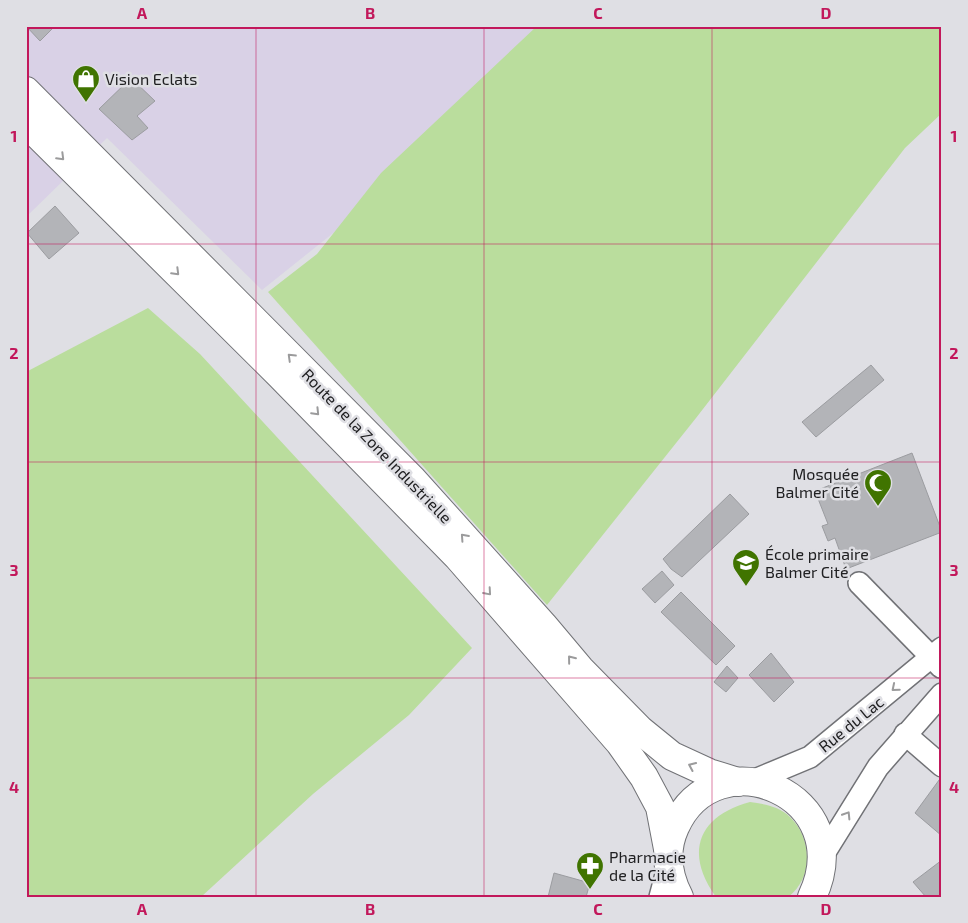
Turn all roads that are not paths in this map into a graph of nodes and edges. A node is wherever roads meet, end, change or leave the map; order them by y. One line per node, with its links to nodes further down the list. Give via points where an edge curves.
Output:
1 (26, 92): 8 (main road, Route de la Zone Industrielle, one-way to 1, via 709,773 672,756 640,730 580,669 412,479)
2 (26, 123): 9 (main road, Route de la Zone Industrielle, one-way to 9, via 458,557 620,743 644,777 660,807)
3 (859, 583): 4 (street)
4 (939, 658): 8 (street, Rue du Lac, one-way to 8, via 810,757)
5 (942, 694): 6 (street)
6 (905, 734): 7 (street); 10 (street, one-way to 6, via 866,784)
7 (942, 766)
8 (744, 782): 9 (main road, via 710,790 686,808 678,821); 10 (main road, Route de la Zone Industrielle, via 776,788 800,805 816,829)
9 (668, 858): 11 (street); 12 (main road, Route de la Zone Industrielle)
10 (818, 876): 13 (main road, Route de la Zone Industrielle)
11 (660, 897)
12 (678, 897)
13 (833, 897)

